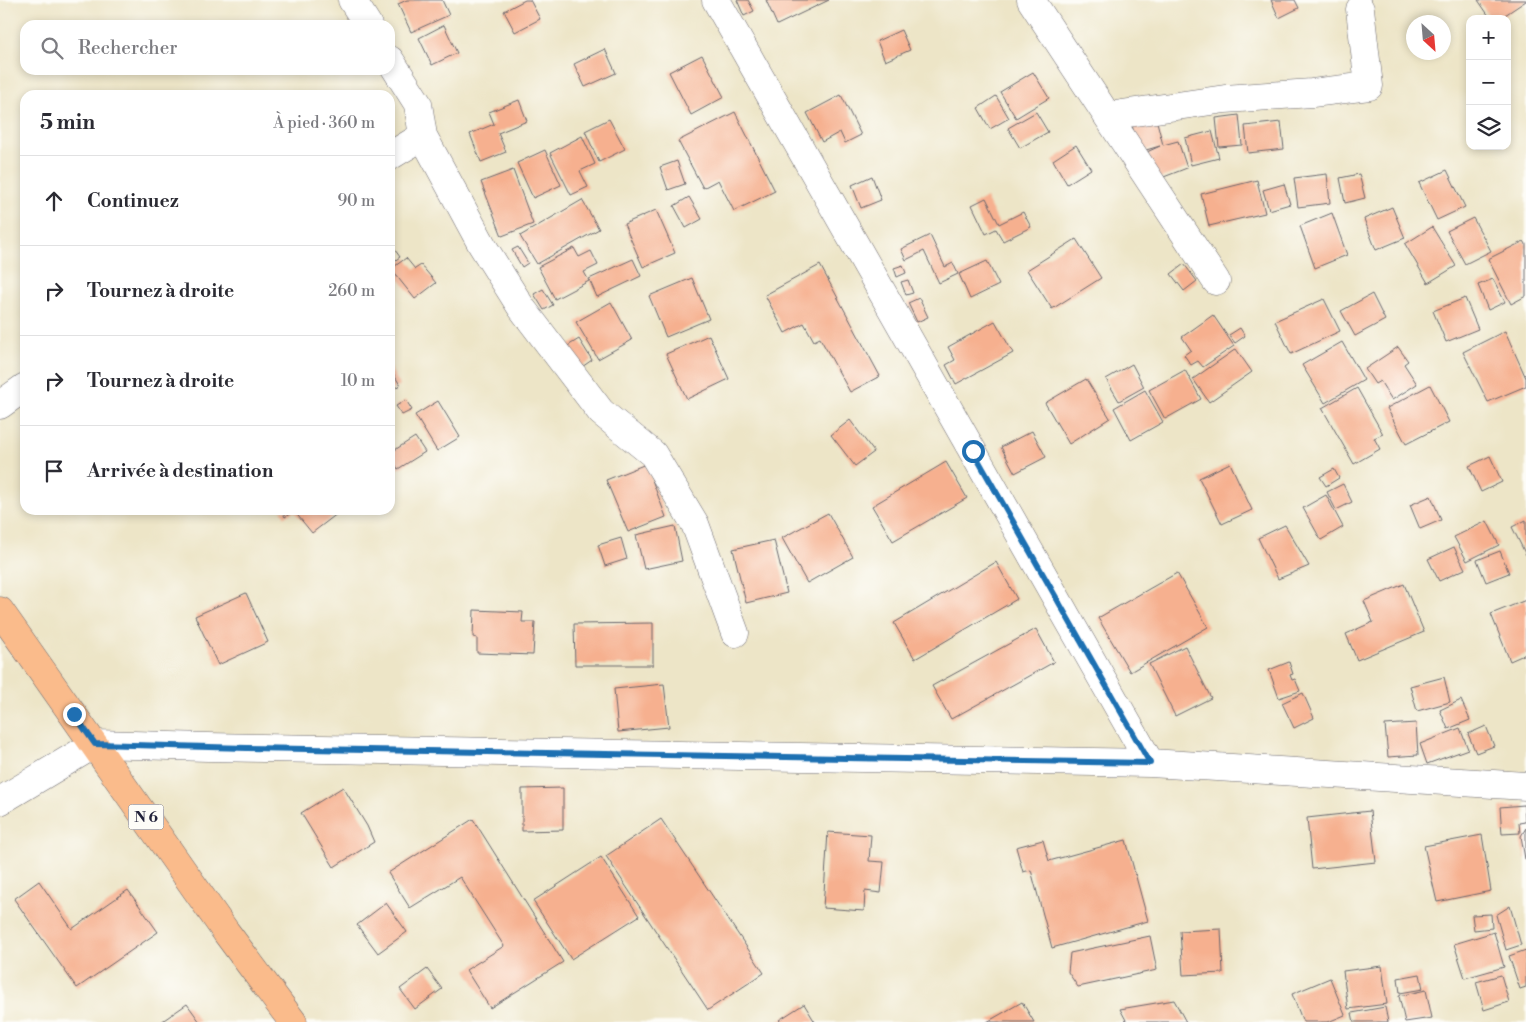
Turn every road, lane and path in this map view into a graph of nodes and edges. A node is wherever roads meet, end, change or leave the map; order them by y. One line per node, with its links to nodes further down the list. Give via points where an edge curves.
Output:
1 (352, 0): 5 (street)
2 (716, 0): 16 (street)
3 (1031, 0): 7 (street)
4 (1360, 10): 7 (street, via 1369,86 1225,99)
5 (365, 20)
6 (395, 68): 8 (street, via 418,104)
7 (1108, 116): 10 (street)
8 (423, 136): 9 (street); 14 (street, via 482,245 521,307 601,412 653,454 696,524)
9 (395, 153)
10 (1216, 281)
11 (20, 391): 12 (street)
12 (0, 405)
13 (0, 611): 15 (main road, N 6)
14 (735, 633)
15 (95, 744): 16 (street); 18 (street); 19 (main road, N 6)
16 (1150, 763): 17 (street)
17 (1526, 786)
18 (0, 800)
19 (293, 1022)

